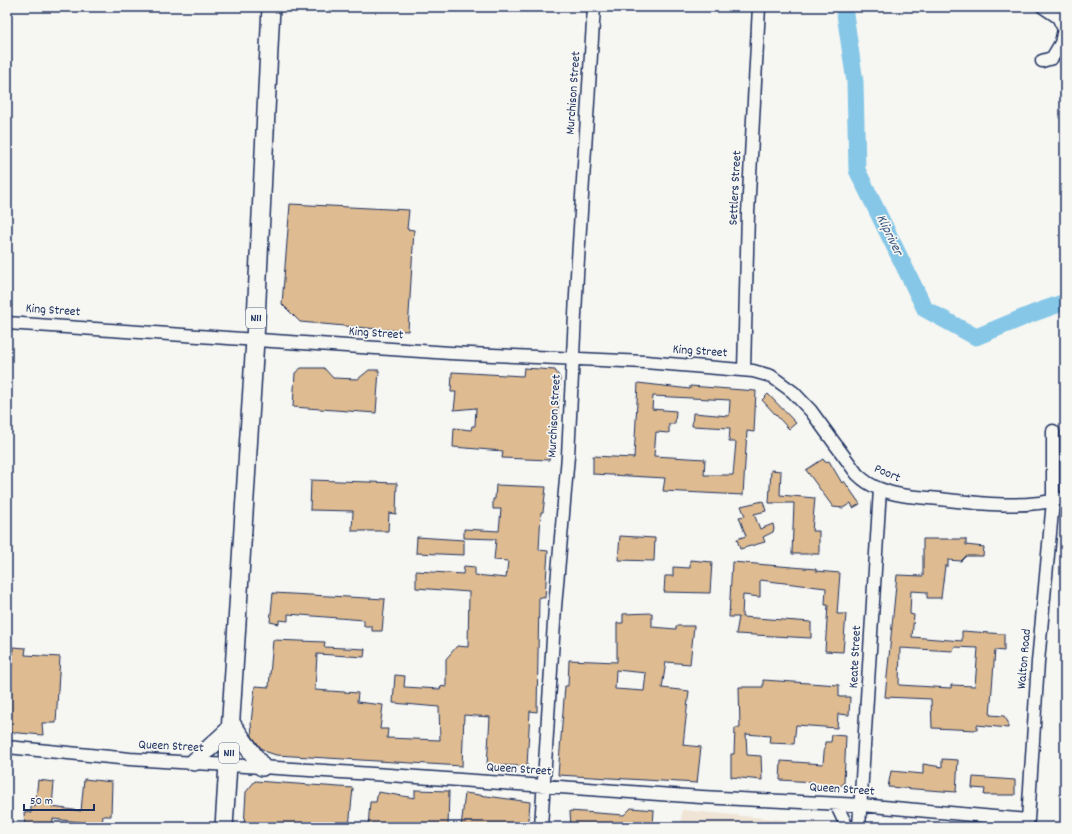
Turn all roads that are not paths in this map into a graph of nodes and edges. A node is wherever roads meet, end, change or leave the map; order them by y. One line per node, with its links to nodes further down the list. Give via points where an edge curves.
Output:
1 (271, 7): 7 (highway, N11)
2 (594, 7): 8 (street, Murchison Street)
3 (759, 7): 9 (street, Settlers Street, via 748,213)
4 (1043, 7): 5 (street, via 1058,17 1064,29 1061,43 1052,58)
5 (1042, 61)
6 (7, 323): 7 (street, King Street)
7 (255, 340): 8 (street, King Street); 14 (highway, N11)
8 (572, 358): 9 (street, King Street); 19 (street, Murchison Street, via 568,456 555,607)
9 (744, 370): 11 (street, Poort, via 771,376 793,392 811,411 857,474)
10 (1053, 431): 13 (street, Walton Road)
11 (880, 489): 13 (street, Poort, via 897,494 965,502 1018,505); 21 (street, Keate Street)
12 (1065, 498): 13 (street, Poort)
13 (1053, 502): 22 (street, Walton Road, via 1038,662)
14 (230, 726): 16 (highway); 17 (highway, N11); 18 (highway)
15 (7, 747): 16 (street, Queen Street, via 130,759)
16 (194, 762): 17 (street, Queen Street)
17 (228, 764): 18 (street, Queen Street); 23 (highway, N11)
18 (262, 767): 19 (street, Queen Street)
19 (544, 786): 20 (street, Queen Street); 24 (street, Murchison Street)
20 (836, 804): 21 (street, Queen Street); 25 (street)
21 (861, 805): 22 (street, Queen Street); 26 (street, Keate Street)
22 (1028, 820)
23 (224, 827)
24 (541, 827)
25 (847, 827)
26 (859, 827)

